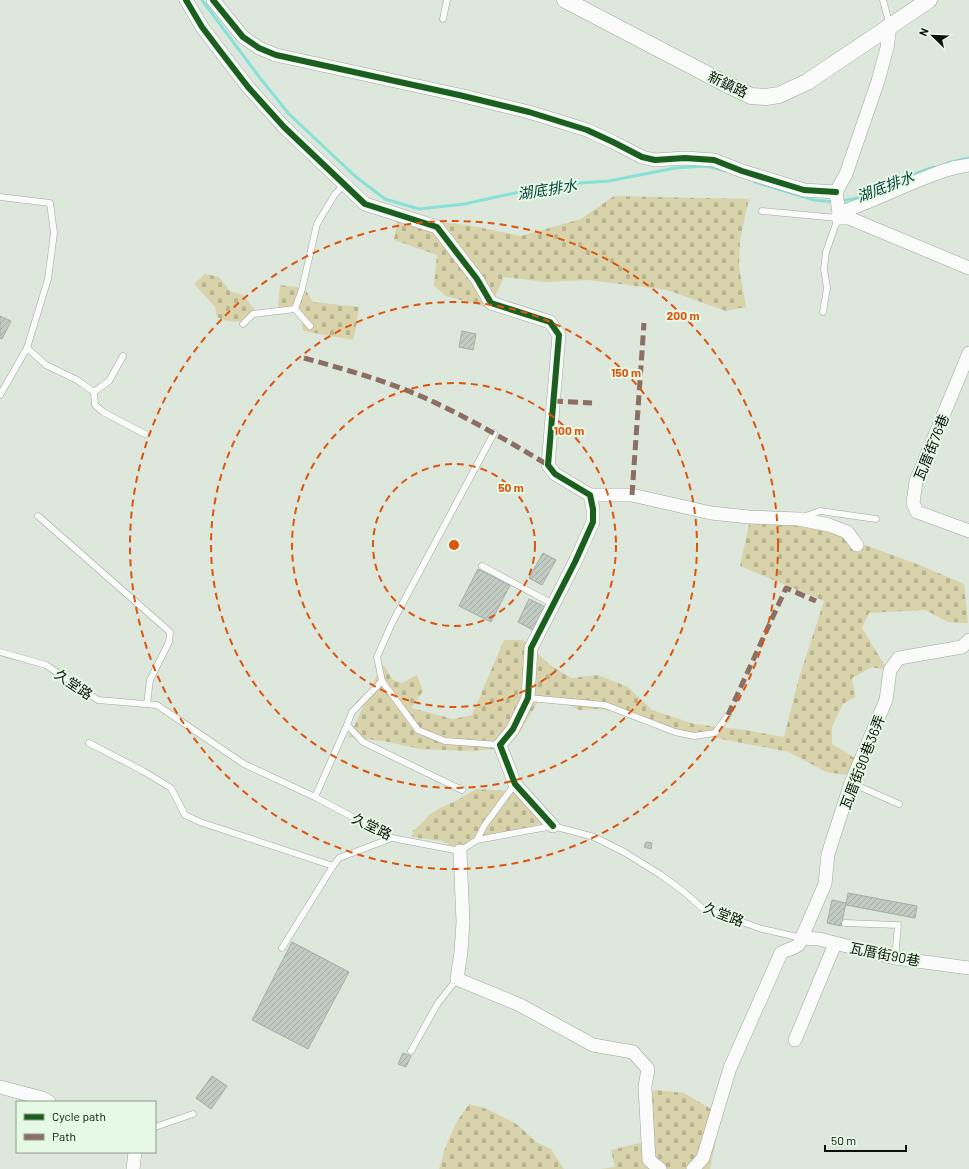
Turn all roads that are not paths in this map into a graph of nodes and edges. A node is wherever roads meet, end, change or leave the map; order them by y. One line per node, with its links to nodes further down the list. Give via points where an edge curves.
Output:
1 (186, 0): 10 (street, via 202,27 248,87)
2 (213, 0): 11 (street, via 243,37 276,55 529,112 587,130 642,157 655,160 714,160 804,190)
3 (448, 0): 7 (lane)
4 (565, 0): 8 (street, 新鎮路, via 751,96 779,95 807,82)
5 (883, 0): 8 (lane)
6 (929, 0): 8 (street, 新鎮路)
7 (443, 19)
8 (890, 26): 11 (street, via 878,81 846,174)
9 (969, 165): 14 (street, via 951,168 904,186)
10 (344, 185): 16 (lane, via 334,194 317,224); 27 (street, via 365,204 438,227 477,279 491,303 550,322 559,335 548,465 555,474)
11 (836, 192): 14 (street)
12 (0, 198): 20 (lane, via 50,203 54,233 48,279)
13 (762, 211): 14 (lane)
14 (839, 215): 15 (street); 17 (lane, via 826,252 824,269 827,288)
15 (969, 268)
16 (295, 309): 18 (lane, via 253,314); 19 (lane)
17 (823, 312)
18 (243, 324)
19 (310, 326)
20 (27, 348): 23 (lane, via 46,365 77,380); 24 (lane)
21 (969, 353): 31 (street, 瓦厝街76巷, via 916,481 913,503 917,512)
22 (123, 356): 23 (lane, via 110,381)
23 (94, 392): 26 (lane, via 95,405 103,412)
24 (0, 395)
25 (494, 433): 37 (lane, via 392,623 377,657)
26 (145, 434)
27 (590, 495): 29 (street, via 632,495 711,513 749,518); 34 (street, via 593,522)
28 (38, 516): 39 (lane, via 170,632 169,642 150,680)
29 (798, 519): 30 (lane, via 820,511); 32 (street, via 829,525 847,532)
30 (876, 519)
31 (969, 531)
32 (857, 545)
33 (482, 566): 34 (lane)
34 (553, 604): 38 (street, via 531,648)
35 (969, 640): 44 (street, 瓦厝街90巷36弄, via 962,647 899,658 890,670 886,700)
36 (0, 652): 39 (lane, 久堂路, via 46,665 98,700)
37 (382, 680): 41 (lane, via 352,712); 43 (lane, via 418,730 445,741)
38 (528, 698): 40 (lane, via 605,705 675,732 694,736 715,733); 43 (street, via 513,730)
39 (146, 704): 47 (lane, 久堂路, via 157,705 244,764)
40 (728, 715)
41 (347, 726): 46 (lane, via 363,742); 47 (lane)
42 (89, 743): 53 (lane, via 171,788 185,815)
43 (500, 745): 45 (street)
44 (852, 783): 48 (lane); 55 (street, 瓦厝街90巷36弄, via 828,854 825,884)
45 (515, 784): 49 (street); 51 (lane, via 484,826)
46 (462, 790)
47 (315, 797): 50 (lane, 久堂路)
48 (899, 804)
49 (553, 826): 51 (lane, 久堂路); 55 (lane, 久堂路, via 594,837 624,852 661,875 702,908 762,929)
50 (392, 838): 52 (lane, 久堂路); 53 (lane, via 339,858)
51 (477, 840): 52 (lane, 久堂路)
52 (460, 851): 60 (street, via 462,930)
53 (333, 866): 57 (lane)
54 (845, 924): 58 (lane, via 898,925)
55 (802, 938): 56 (street, 瓦厝街90巷); 70 (street, via 796,947 781,953 730,1068 703,1158)
56 (835, 944): 58 (street, 瓦厝街90巷); 61 (street)
57 (282, 948)
58 (895, 958): 59 (street, 瓦厝街90巷)
59 (969, 968)
60 (457, 979): 62 (lane, via 438,1003); 69 (street, via 520,1005 593,1045 633,1052 648,1069 645,1087 649,1160)
61 (795, 1040)
62 (411, 1051)
63 (0, 1087): 64 (street)
64 (47, 1101)
65 (193, 1114): 66 (lane)
66 (156, 1127)
67 (135, 1153): 68 (street)
68 (133, 1169)
69 (660, 1169)
70 (693, 1169)

